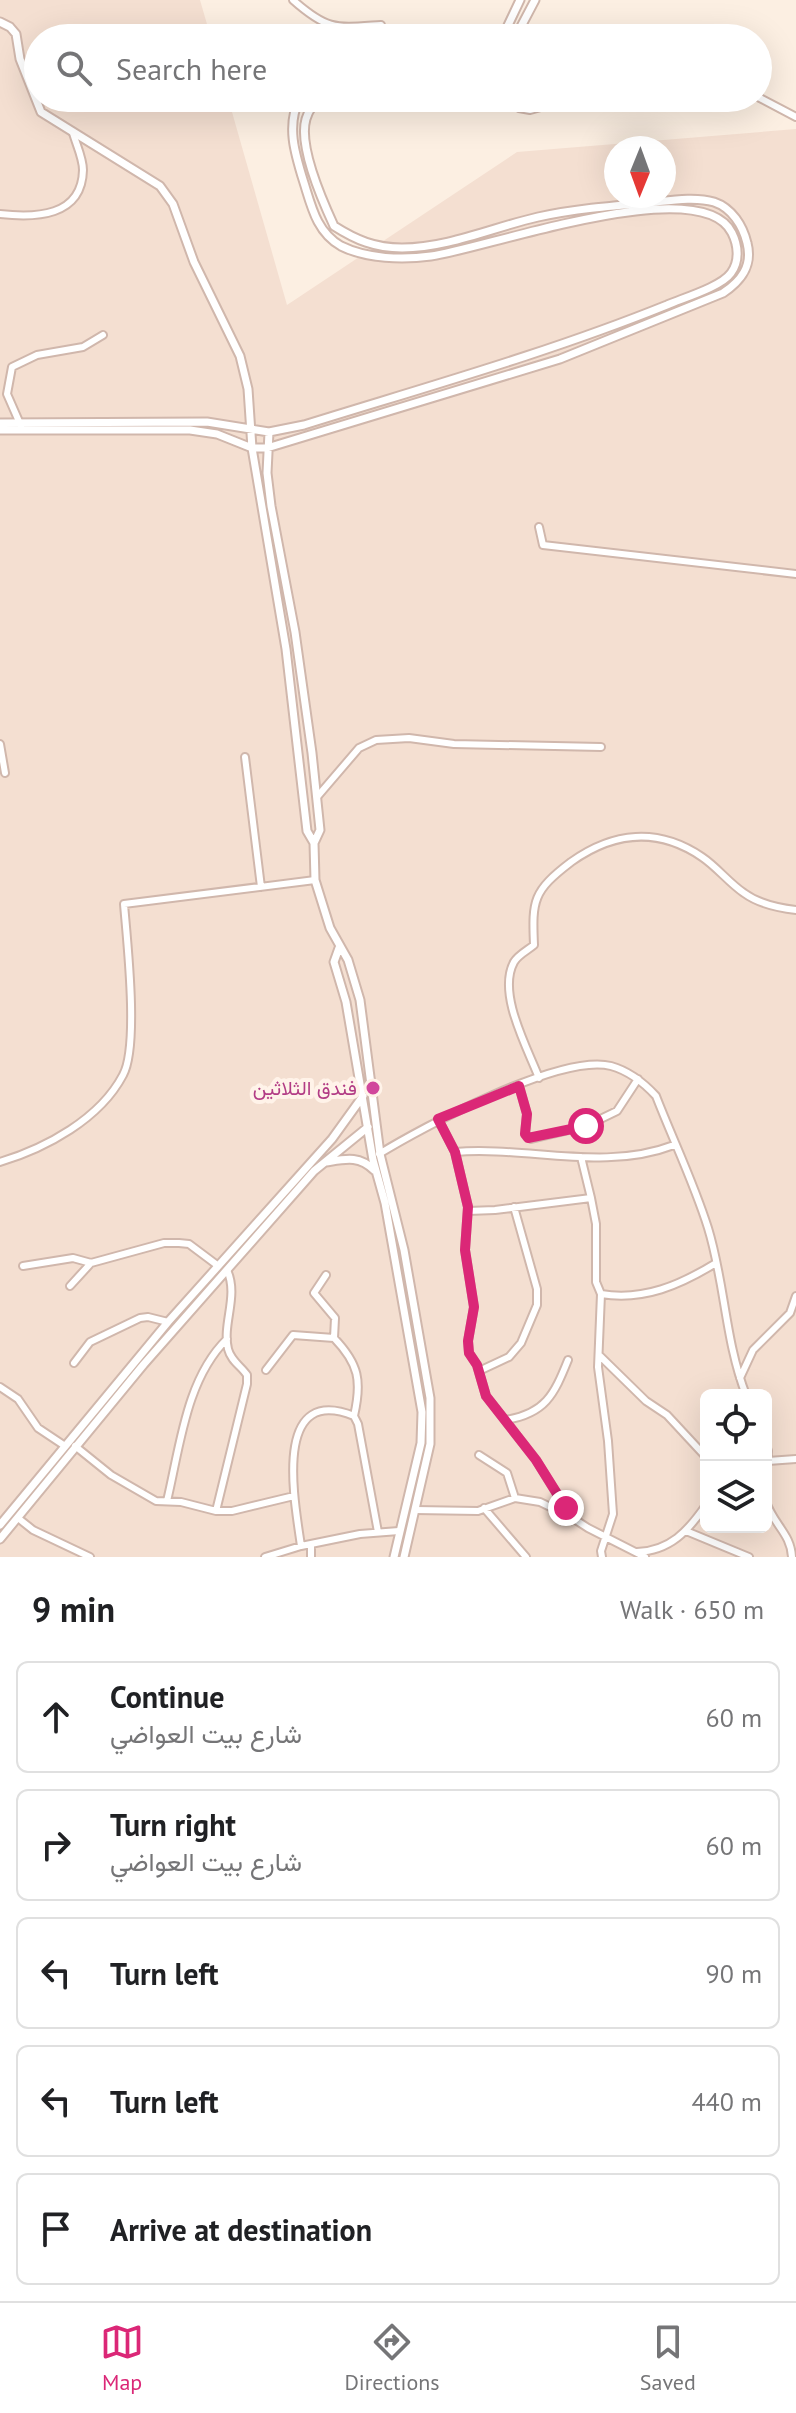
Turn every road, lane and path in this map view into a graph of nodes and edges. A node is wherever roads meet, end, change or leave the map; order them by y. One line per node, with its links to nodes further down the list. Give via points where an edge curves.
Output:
1 (293, 0): 5 (street)
2 (520, 0): 6 (street)
3 (535, 0): 7 (street)
4 (0, 22): 8 (street, via 16,34)
5 (324, 24)
6 (509, 24)
7 (522, 24)
8 (24, 69)
9 (772, 104): 13 (street)
10 (41, 112): 14 (street)
11 (297, 112): 23 (street, via 291,136 318,224 355,251 401,259 433,256 586,219 692,208 726,223 737,259 731,274 700,292 534,356)
12 (309, 112): 25 (street, via 305,135 334,226 371,245 431,245 540,216 686,200 714,202 729,210 742,227 749,263 738,283 723,293 560,359)
13 (796, 117)
14 (73, 133): 15 (street, via 83,168 72,201 57,212); 22 (street, via 151,179 173,204 194,262 240,356)
15 (0, 214)
16 (103, 335): 18 (street, via 83,347 37,355)
17 (0, 364): 18 (street)
18 (12, 367): 20 (street, via 7,394)
19 (0, 423): 20 (street)
20 (21, 426): 21 (street); 22 (street, via 207,422); 24 (street, via 190,430)
21 (0, 430)
22 (250, 430): 23 (street); 24 (street)
23 (269, 432): 25 (street)
24 (252, 448): 25 (street); 33 (street, via 286,649 307,831)
25 (267, 448): 32 (street, via 270,498)
26 (539, 527): 27 (street, via 543,545)
27 (796, 574)
28 (0, 744): 31 (street)
29 (601, 747): 32 (street, via 376,740 359,748)
30 (245, 757): 35 (street)
31 (5, 773)
32 (317, 798): 33 (street, via 320,830)
33 (314, 843): 34 (street)
34 (315, 880): 35 (street); 37 (street)
35 (261, 887): 50 (street, via 124,904 131,1042 125,1074 88,1118)
36 (796, 910): 38 (street, via 744,894 701,856 662,838 623,836 584,853 551,877 532,905 534,945 515,960 508,984)
37 (339, 948): 41 (street, via 360,1000); 42 (street, via 334,962)
38 (539, 1078): 39 (street, via 590,1064 611,1066); 40 (street)
39 (638, 1079): 40 (street, via 617,1111 586,1126 531,1139 525,1134 527,1114); 45 (street, via 656,1096)
40 (519, 1086): 43 (street)
41 (370, 1089): 42 (street); 44 (street)
42 (362, 1097): 44 (street); 58 (street, via 332,1139)
43 (438, 1119): 46 (street); 47 (street)
44 (372, 1126): 47 (street); 49 (street); 51 (street)
45 (674, 1145): 48 (street, via 639,1154); 57 (street, via 708,1228)
46 (455, 1152): 48 (street); 55 (street)
47 (380, 1154): 49 (street); 88 (street, via 404,1250 430,1398 430,1444)
48 (581, 1157): 53 (street)
49 (373, 1160): 52 (street)
50 (0, 1162)
51 (324, 1162): 52 (street, via 349,1158); 60 (street)
52 (376, 1172): 95 (street, via 422,1412 421,1443)
53 (591, 1198): 54 (street); 63 (street)
54 (514, 1207): 55 (street); 72 (street, via 537,1305 509,1357)
55 (468, 1211): 72 (street, via 465,1250 474,1307 468,1341)
56 (91, 1263): 58 (street, via 179,1243 189,1244); 59 (street, via 73,1258); 62 (street)
57 (716, 1263): 63 (street, via 666,1289 640,1296); 73 (street)
58 (217, 1265): 65 (street)
59 (23, 1266)
60 (227, 1270): 67 (street, via 232,1293); 79 (street)
61 (326, 1275): 66 (street, via 314,1293 335,1318)
62 (70, 1286)
63 (601, 1294): 68 (street)
64 (796, 1296): 73 (street, via 790,1313 753,1350)
65 (168, 1322): 70 (street, via 140,1318 90,1342); 78 (street)
66 (334, 1338): 71 (street, via 293,1335); 76 (street, via 354,1361 360,1392)
67 (227, 1339): 86 (street, via 206,1367 187,1415); 89 (street, via 247,1384)
68 (600, 1356): 80 (street); 98 (street, via 613,1514)
69 (568, 1360): 77 (street, via 546,1401 526,1417)
70 (74, 1363)
71 (266, 1370)
72 (479, 1371): 77 (street, via 486,1396)
73 (740, 1378): 75 (street)
74 (0, 1387): 78 (street, via 18,1399 38,1428)
75 (744, 1389)
76 (354, 1416): 84 (street, via 325,1410 307,1418 294,1448); 97 (street)
77 (505, 1420): 91 (street)
78 (65, 1446): 94 (street)
79 (75, 1446): 86 (street, via 111,1475 156,1501); 92 (street)
80 (700, 1451)
81 (479, 1455): 85 (street, via 507,1473)
82 (796, 1459): 83 (street)
83 (772, 1461)
84 (294, 1496): 89 (street); 102 (street)
85 (515, 1498): 87 (street); 91 (street, via 540,1502)
86 (167, 1501): 89 (street)
87 (484, 1508): 88 (street); 109 (street)
88 (415, 1510): 108 (street)
89 (216, 1511)
90 (700, 1513): 96 (street)
91 (571, 1517): 98 (street)
92 (18, 1518): 99 (street); 104 (street)
93 (772, 1519): 113 (street, via 792,1543)
94 (0, 1525)
95 (399, 1531): 97 (street); 107 (street)
96 (686, 1531): 103 (street, via 665,1547); 112 (street)
97 (378, 1532): 100 (street)
98 (605, 1538): 103 (street); 110 (street)
99 (0, 1539)
100 (311, 1544): 102 (street); 106 (street)
101 (751, 1545): 112 (street)
102 (301, 1546): 105 (street)
103 (637, 1552): 111 (street)
104 (90, 1557)
105 (265, 1557)
106 (311, 1557)
107 (394, 1557)
108 (404, 1557)
109 (526, 1557)
110 (602, 1557)
111 (645, 1557)
112 (749, 1557)
113 (792, 1557)

